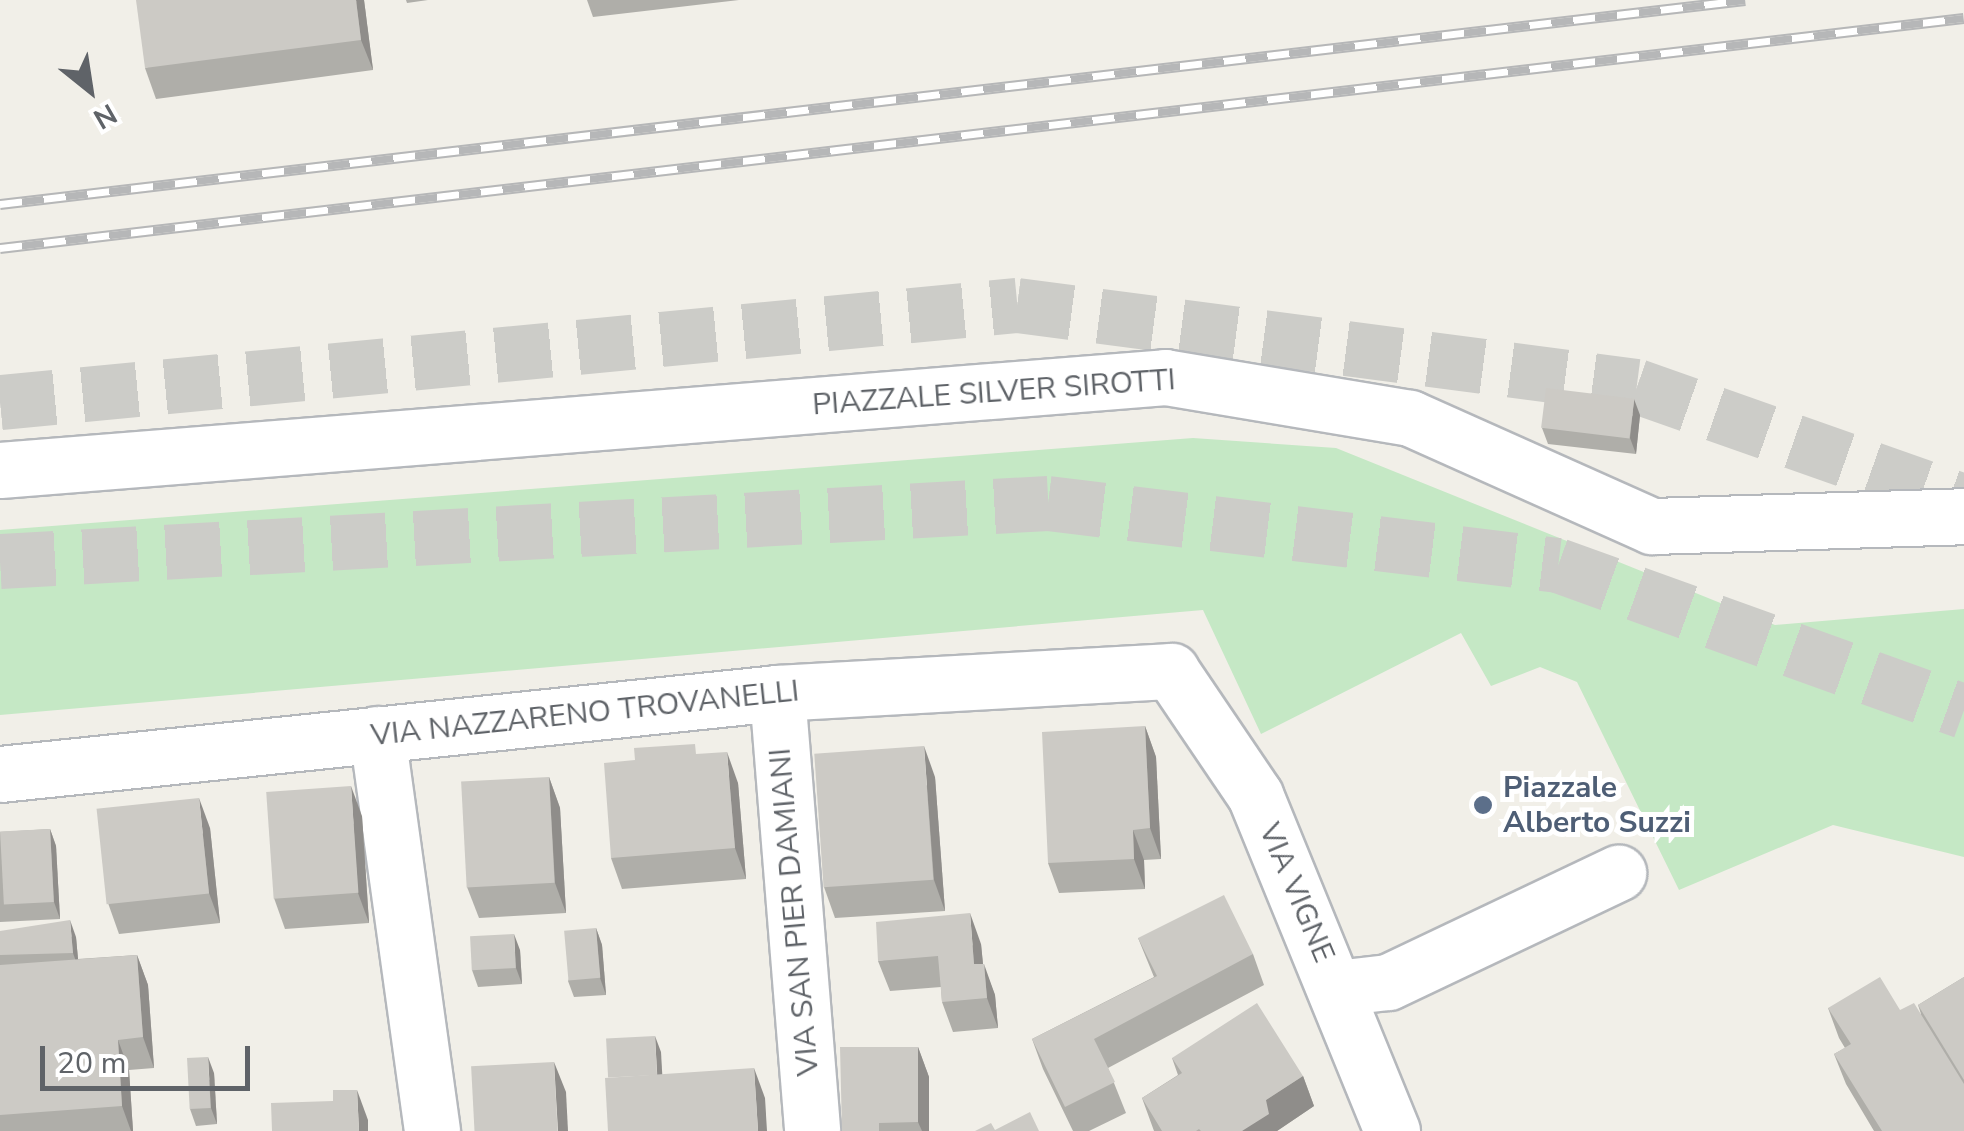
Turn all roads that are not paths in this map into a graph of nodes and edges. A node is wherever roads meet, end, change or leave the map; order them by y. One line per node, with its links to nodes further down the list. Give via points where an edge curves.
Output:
1 (0, 470): 2 (street, PIAZZALE SILVER SIROTTI, via 1165,376 1410,418 1652,526)
2 (1964, 516)
3 (1172, 671): 4 (street, VIA NAZZARENO TROVANELLI); 8 (street, VIA VIGNE, via 1255,795)
4 (778, 693): 5 (street, VIA NAZZARENO TROVANELLI); 10 (street, VIA SAN PIER DAMIANI)
5 (378, 734): 6 (street, VIA NAZZARENO TROVANELLI); 9 (street)
6 (0, 774)
7 (1618, 873): 8 (street, via 1388,982)
8 (1336, 988): 11 (street, VIA VIGNE)
9 (432, 1131)
10 (812, 1131)
11 (1392, 1131)

